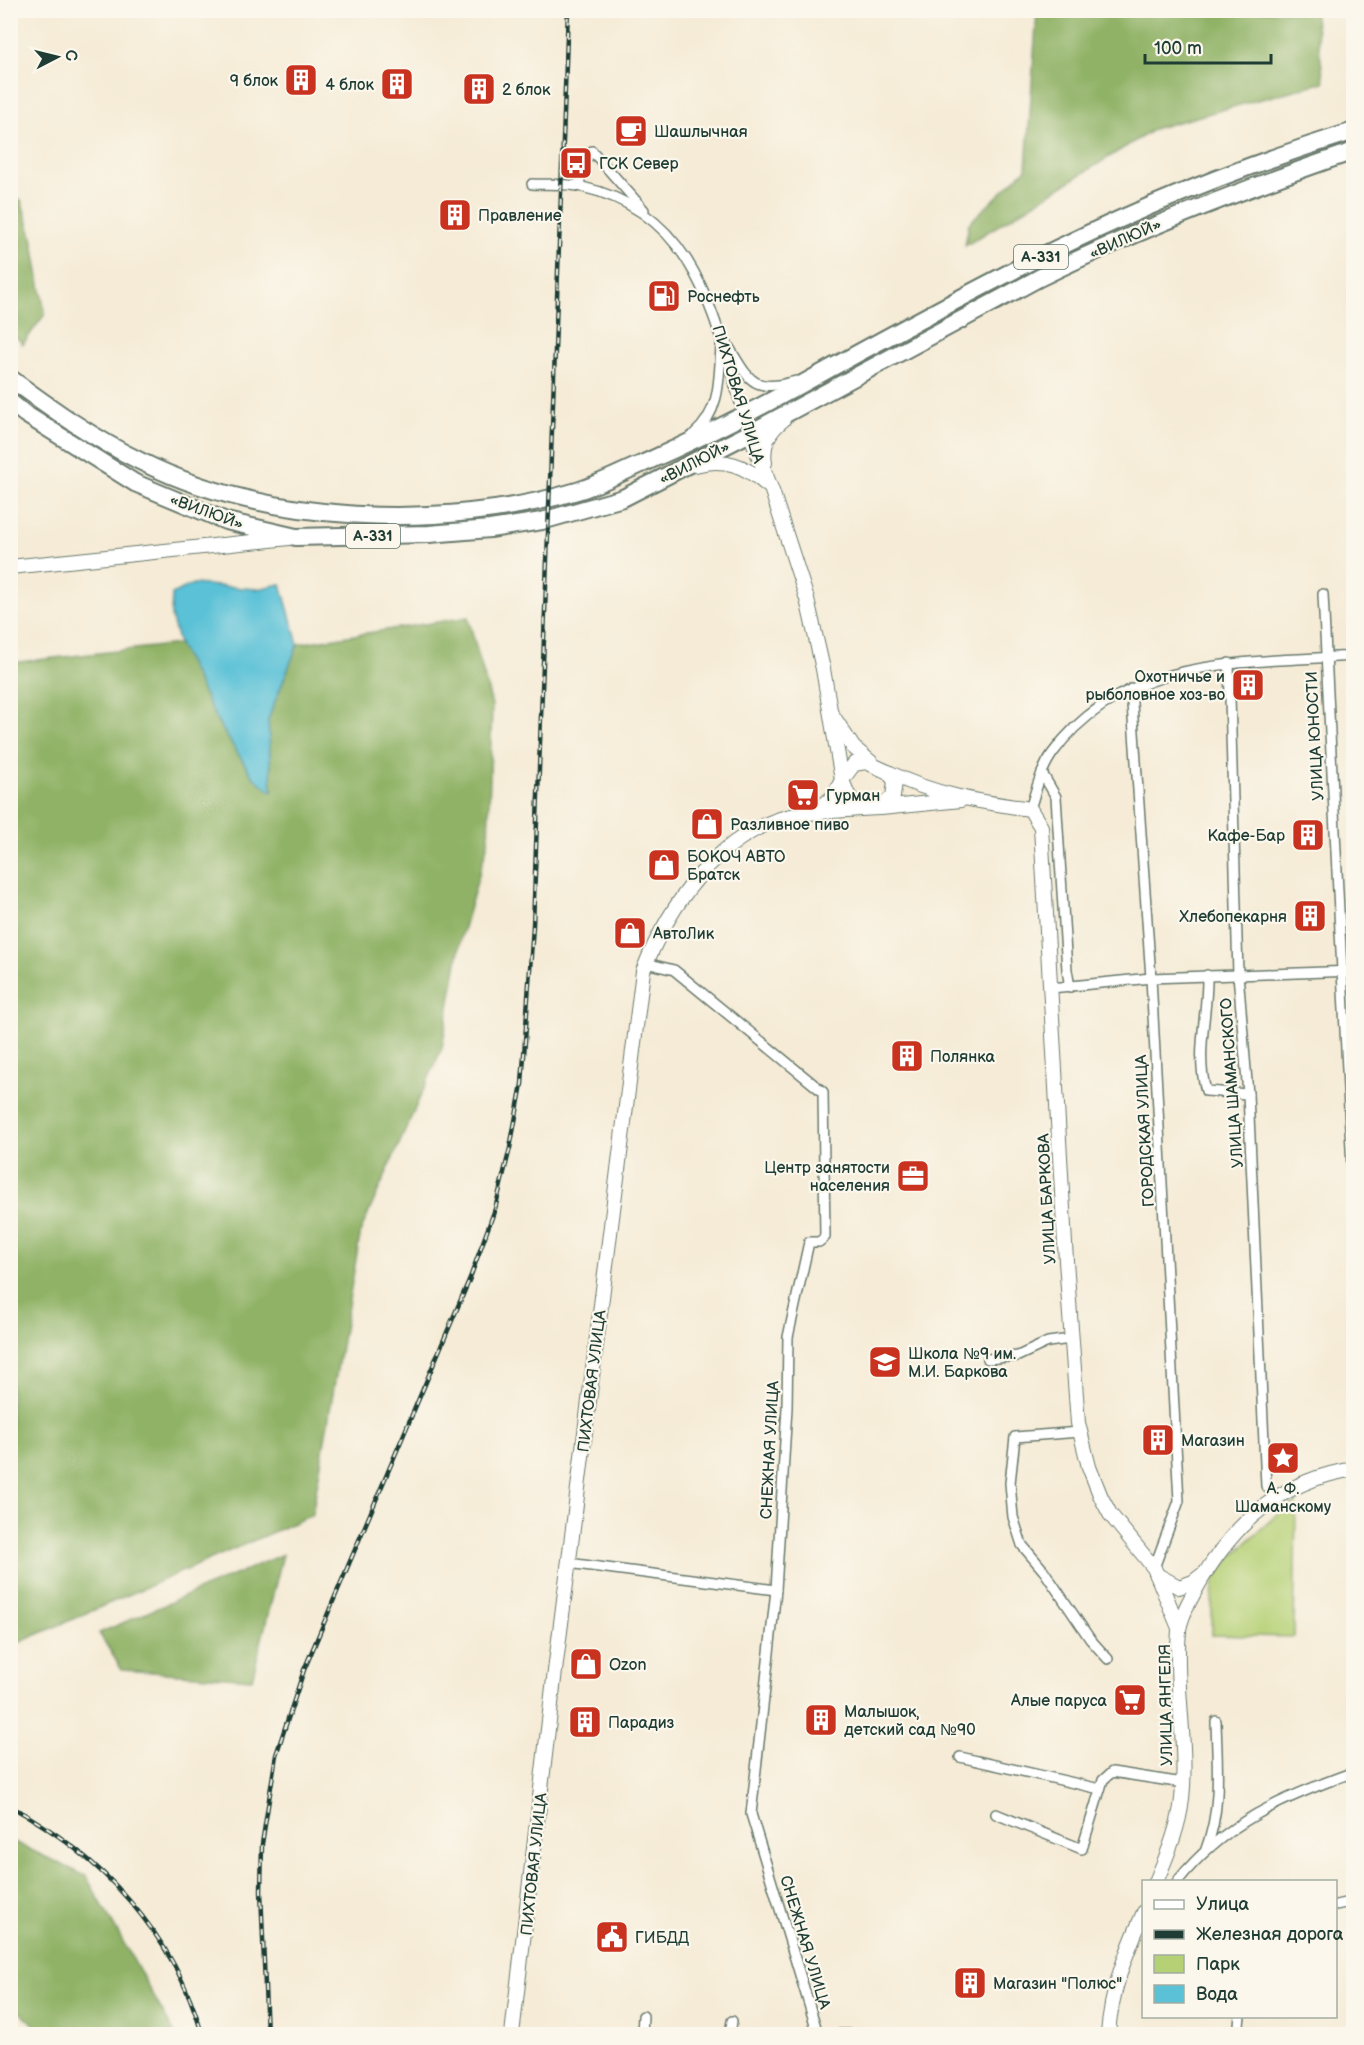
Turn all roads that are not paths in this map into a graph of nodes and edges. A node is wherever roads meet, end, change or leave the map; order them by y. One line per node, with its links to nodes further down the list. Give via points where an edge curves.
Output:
1 (1353, 131): 7 (highway, «ВИЛЮЙ» / А-331, via 1184,192 1094,231)
2 (1353, 151): 10 (highway, «ВИЛЮЙ» / А-331, via 1174,216 1093,252)
3 (532, 184): 4 (street, ПИХТОВАЯ УЛИЦА)
4 (580, 186): 5 (street, ПИХТОВАЯ УЛИЦА, via 615,196); 5 (street, via 579,168 592,151)
5 (650, 216): 6 (street, ПИХТОВАЯ УЛИЦА, via 693,268)
6 (722, 337): 7 (street, via 749,377 766,387); 11 (street, ПИХТОВАЯ УЛИЦА); 13 (street, via 718,390 711,415)
7 (820, 374): 11 (highway, «ВИЛЮЙ» / А-331)
8 (12, 382): 13 (highway, «ВИЛЮЙ» / А-331, via 78,428 142,462 192,482 303,510 376,516 441,515 509,506 580,489)
9 (10, 402): 16 (highway, «ВИЛЮЙ» / А-331, via 135,483 226,521)
10 (800, 407): 12 (highway, «ВИЛЮЙ» / А-331); 15 (main road, via 768,436 764,460)
11 (744, 416): 12 (highway, ПИХТОВАЯ УЛИЦА); 13 (highway, «ВИЛЮЙ» / А-331)
12 (750, 433): 14 (highway, «ВИЛЮЙ» / А-331); 15 (main road, ПИХТОВАЯ УЛИЦА)
13 (671, 451)
14 (684, 468): 15 (main road, via 714,461 731,462 755,474); 16 (highway, «ВИЛЮЙ» / А-331, via 622,498 542,521 429,534)
15 (772, 491): 25 (main road, ПИХТОВАЯ УЛИЦА, via 816,636)
16 (296, 537): 18 (main road)
17 (10, 557): 18 (main road)
18 (28, 565): 19 (main road)
19 (10, 567)
20 (1323, 594): 22 (street, УЛИЦА ЮНОСТИ)
21 (1353, 656): 22 (street)
22 (1325, 657): 23 (street); 36 (street, УЛИЦА ЮНОСТИ)
23 (1229, 663): 24 (street, via 1167,674); 38 (street, УЛИЦА ШАМАНСКОГО)
24 (1131, 689): 28 (street, via 1081,722); 40 (street, ГОРОДСКАЯ УЛИЦА)
25 (830, 708): 26 (main road, ПИХТОВАЯ УЛИЦА, via 853,747); 29 (main road, ПИХТОВАЯ УЛИЦА)
26 (873, 764): 27 (main road); 29 (main road, via 855,764)
27 (888, 772): 30 (main road); 31 (main road, via 895,781 895,792)
28 (1042, 773): 33 (street); 41 (street, via 1056,797)
29 (842, 780): 32 (main road); 34 (main road, via 833,797)
30 (966, 799): 31 (main road); 33 (main road)
31 (879, 808): 32 (main road)
32 (860, 809): 34 (main road, ПИХТОВАЯ УЛИЦА)
33 (1030, 809): 42 (main road, УЛИЦА БАРКОВА, via 1044,841)
34 (813, 813): 35 (main road, ПИХТОВАЯ УЛИЦА, via 791,816 756,830 714,861 676,906)
35 (646, 963): 51 (main road, ПИХТОВАЯ УЛИЦА); 54 (street, СНЕЖНАЯ УЛИЦА, via 674,970 823,1092 825,1237 809,1242 788,1337)
36 (1342, 971): 37 (street); 38 (street); 44 (street, УЛИЦА ЮНОСТИ)
37 (1353, 971)
38 (1238, 974): 39 (street); 43 (street, УЛИЦА ШАМАНСКОГО)
39 (1207, 975): 40 (street); 43 (street, via 1201,1041 1206,1091)
40 (1150, 978): 41 (street); 53 (street, ГОРОДСКАЯ УЛИЦА, via 1179,1501)
41 (1070, 987): 42 (street)
42 (1051, 988): 46 (main road, УЛИЦА БАРКОВА)
43 (1248, 1094): 50 (street, УЛИЦА ШАМАНСКОГО, via 1266,1486)
44 (1352, 1122): 45 (street, УЛИЦА ЮНОСТИ)
45 (1353, 1208)
46 (1071, 1339): 47 (street, via 1048,1342 1018,1356); 48 (main road, УЛИЦА БАРКОВА)
47 (988, 1359)
48 (1080, 1432): 53 (main road, УЛИЦА БАРКОВА, via 1094,1481 1110,1514); 56 (street, via 1015,1437 1010,1483 1013,1517 1022,1545)
49 (1353, 1469): 50 (main road, УЛИЦА ЯНГЕЛЯ, via 1317,1477)
50 (1276, 1497): 52 (main road, УЛИЦА ЯНГЕЛЯ, via 1256,1511)
51 (568, 1563): 54 (street); 72 (main road, ПИХТОВАЯ УЛИЦА)
52 (1207, 1569): 53 (main road, via 1193,1582 1179,1587); 55 (main road, УЛИЦА ЯНГЕЛЯ)
53 (1155, 1572): 55 (main road, УЛИЦА БАРКОВА)
54 (776, 1590): 75 (street, СНЕЖНАЯ УЛИЦА, via 751,1814)
55 (1179, 1628): 60 (main road, УЛИЦА ЯНГЕЛЯ)
56 (1108, 1659)
57 (1216, 1721): 63 (street, via 1216,1811)
58 (960, 1758): 61 (street)
59 (1353, 1772): 63 (street, via 1236,1824)
60 (1183, 1783): 61 (street, via 1112,1772); 64 (main road, УЛИЦА ЯНГЕЛЯ, via 1179,1819)
61 (1100, 1789): 62 (street, via 1082,1849)
62 (996, 1814)
63 (1205, 1850): 65 (street)
64 (1156, 1880)
65 (1177, 1880)
66 (1353, 1900): 67 (street)
67 (1337, 1904)
68 (1142, 1914): 77 (main road, via 1113,1993)
69 (643, 2016): 73 (street)
70 (1240, 2018): 78 (street)
71 (732, 2021): 74 (street)
72 (512, 2034)
73 (642, 2034)
74 (730, 2034)
75 (818, 2034): 76 (street)
76 (849, 2034)
77 (1108, 2034)
78 (1238, 2034)

